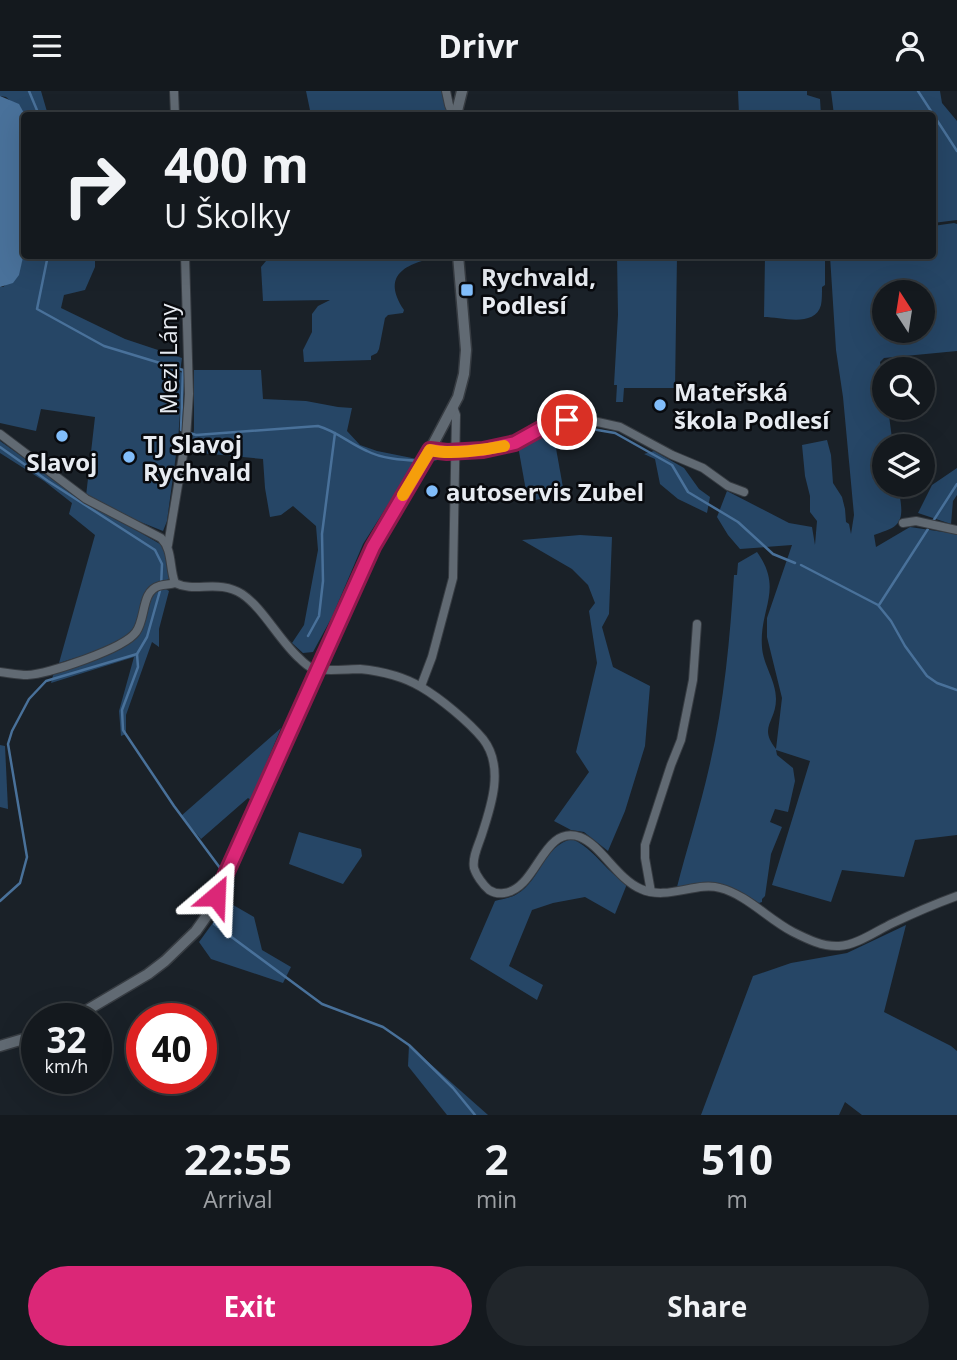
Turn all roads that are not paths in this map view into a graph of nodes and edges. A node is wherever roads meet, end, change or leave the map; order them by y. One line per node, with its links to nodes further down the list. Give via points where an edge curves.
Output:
1 (174, 91): 4 (street)
2 (446, 91): 5 (street)
3 (462, 91): 6 (street)
4 (175, 112)
5 (452, 112)
6 (455, 112)
7 (185, 259): 16 (street, Mezi Lány, via 189,394)
8 (458, 259): 9 (street, via 466,350)
9 (453, 407): 11 (street); 12 (street)
10 (0, 435): 16 (street, via 86,499)
11 (430, 450): 12 (street); 19 (street, via 373,547)
12 (455, 451): 13 (street, via 515,443 549,424 567,420 593,421 620,427); 21 (street, via 453,578)
13 (744, 492)
14 (903, 523): 15 (street, via 916,521)
15 (957, 530)
16 (168, 545): 17 (street, Mezi Lány)
17 (172, 584): 19 (street, via 225,586 243,595 289,649); 20 (street, via 151,591 136,632 118,647 29,675)
18 (697, 624): 22 (street, via 693,680 681,740 645,845)
19 (317, 670): 21 (street, via 371,670); 24 (street, via 208,914 157,968)
20 (0, 672)
21 (421, 686): 22 (street, via 484,740 494,764 490,811 474,867 486,888 496,894 510,893 529,877 548,847 562,837 575,836 583,838 633,885)
22 (651, 892): 23 (street, via 715,886 734,891 792,932 838,946)
23 (957, 896)
24 (99, 1003)
25 (21, 1040): 26 (street)
26 (0, 1046)

